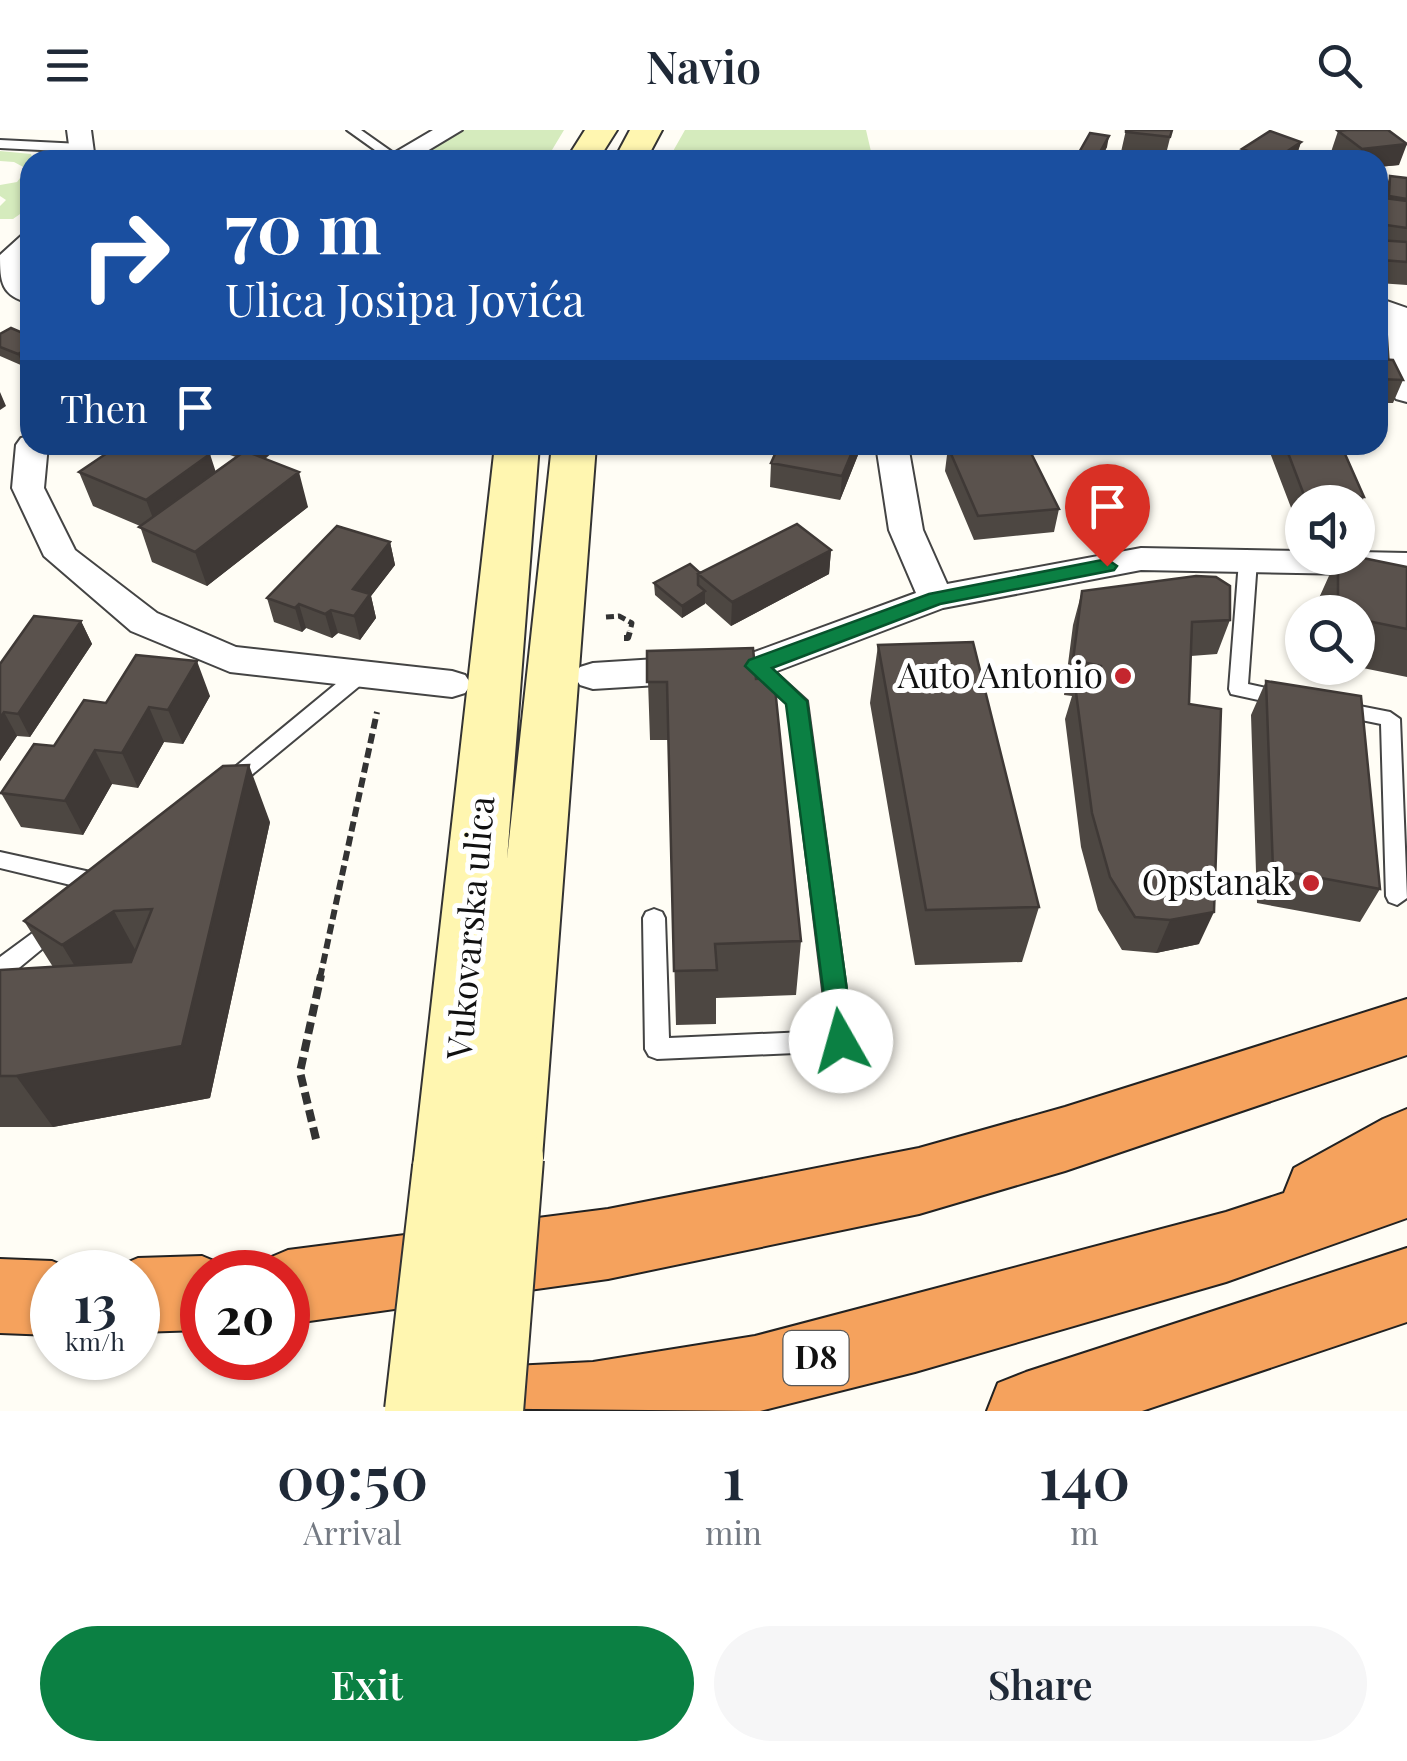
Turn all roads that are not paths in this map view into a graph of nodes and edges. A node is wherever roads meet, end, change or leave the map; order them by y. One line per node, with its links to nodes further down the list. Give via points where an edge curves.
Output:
1 (353, 130): 5 (lane)
2 (450, 130): 6 (street)
3 (0, 144): 4 (lane)
4 (81, 146)
5 (381, 150)
6 (413, 150)
7 (1388, 310): 8 (street, via 1402,316)
8 (1407, 392)
9 (31, 455): 17 (street, via 28,488 62,556 144,622 230,660)
10 (516, 455): 27 (street, Vukovarska ulica)
11 (573, 455): 27 (street, Vukovarska ulica)
12 (894, 455): 15 (street, via 906,530)
13 (1248, 561): 14 (street); 15 (street, via 1141,559); 22 (lane, via 1238,689 1390,719)
14 (1407, 564)
15 (936, 598): 16 (street)
16 (756, 666): 18 (street); 23 (lane, via 796,701 841,1041 657,1049)
17 (373, 675): 19 (street); 20 (lane)
18 (593, 676)
19 (452, 684)
20 (211, 798)
21 (0, 860): 24 (lane, via 98,891)
22 (1397, 896)
23 (654, 918)
24 (0, 970)
25 (1407, 1026): 30 (highway, via 919,1181 608,1244)
26 (1407, 1140): 29 (highway)
27 (478, 1163): 35 (street, Vukovarska ulica, bridge); 36 (street, Vukovarska ulica, bridge)
28 (1407, 1185): 29 (highway, D8)
29 (1226, 1247): 34 (highway, D8, via 754,1374 593,1401)
30 (310, 1285)
31 (1407, 1285): 37 (highway)
32 (0, 1296): 33 (highway)
33 (30, 1297)
34 (396, 1411)
35 (420, 1411)
36 (488, 1411)
37 (1026, 1411)

